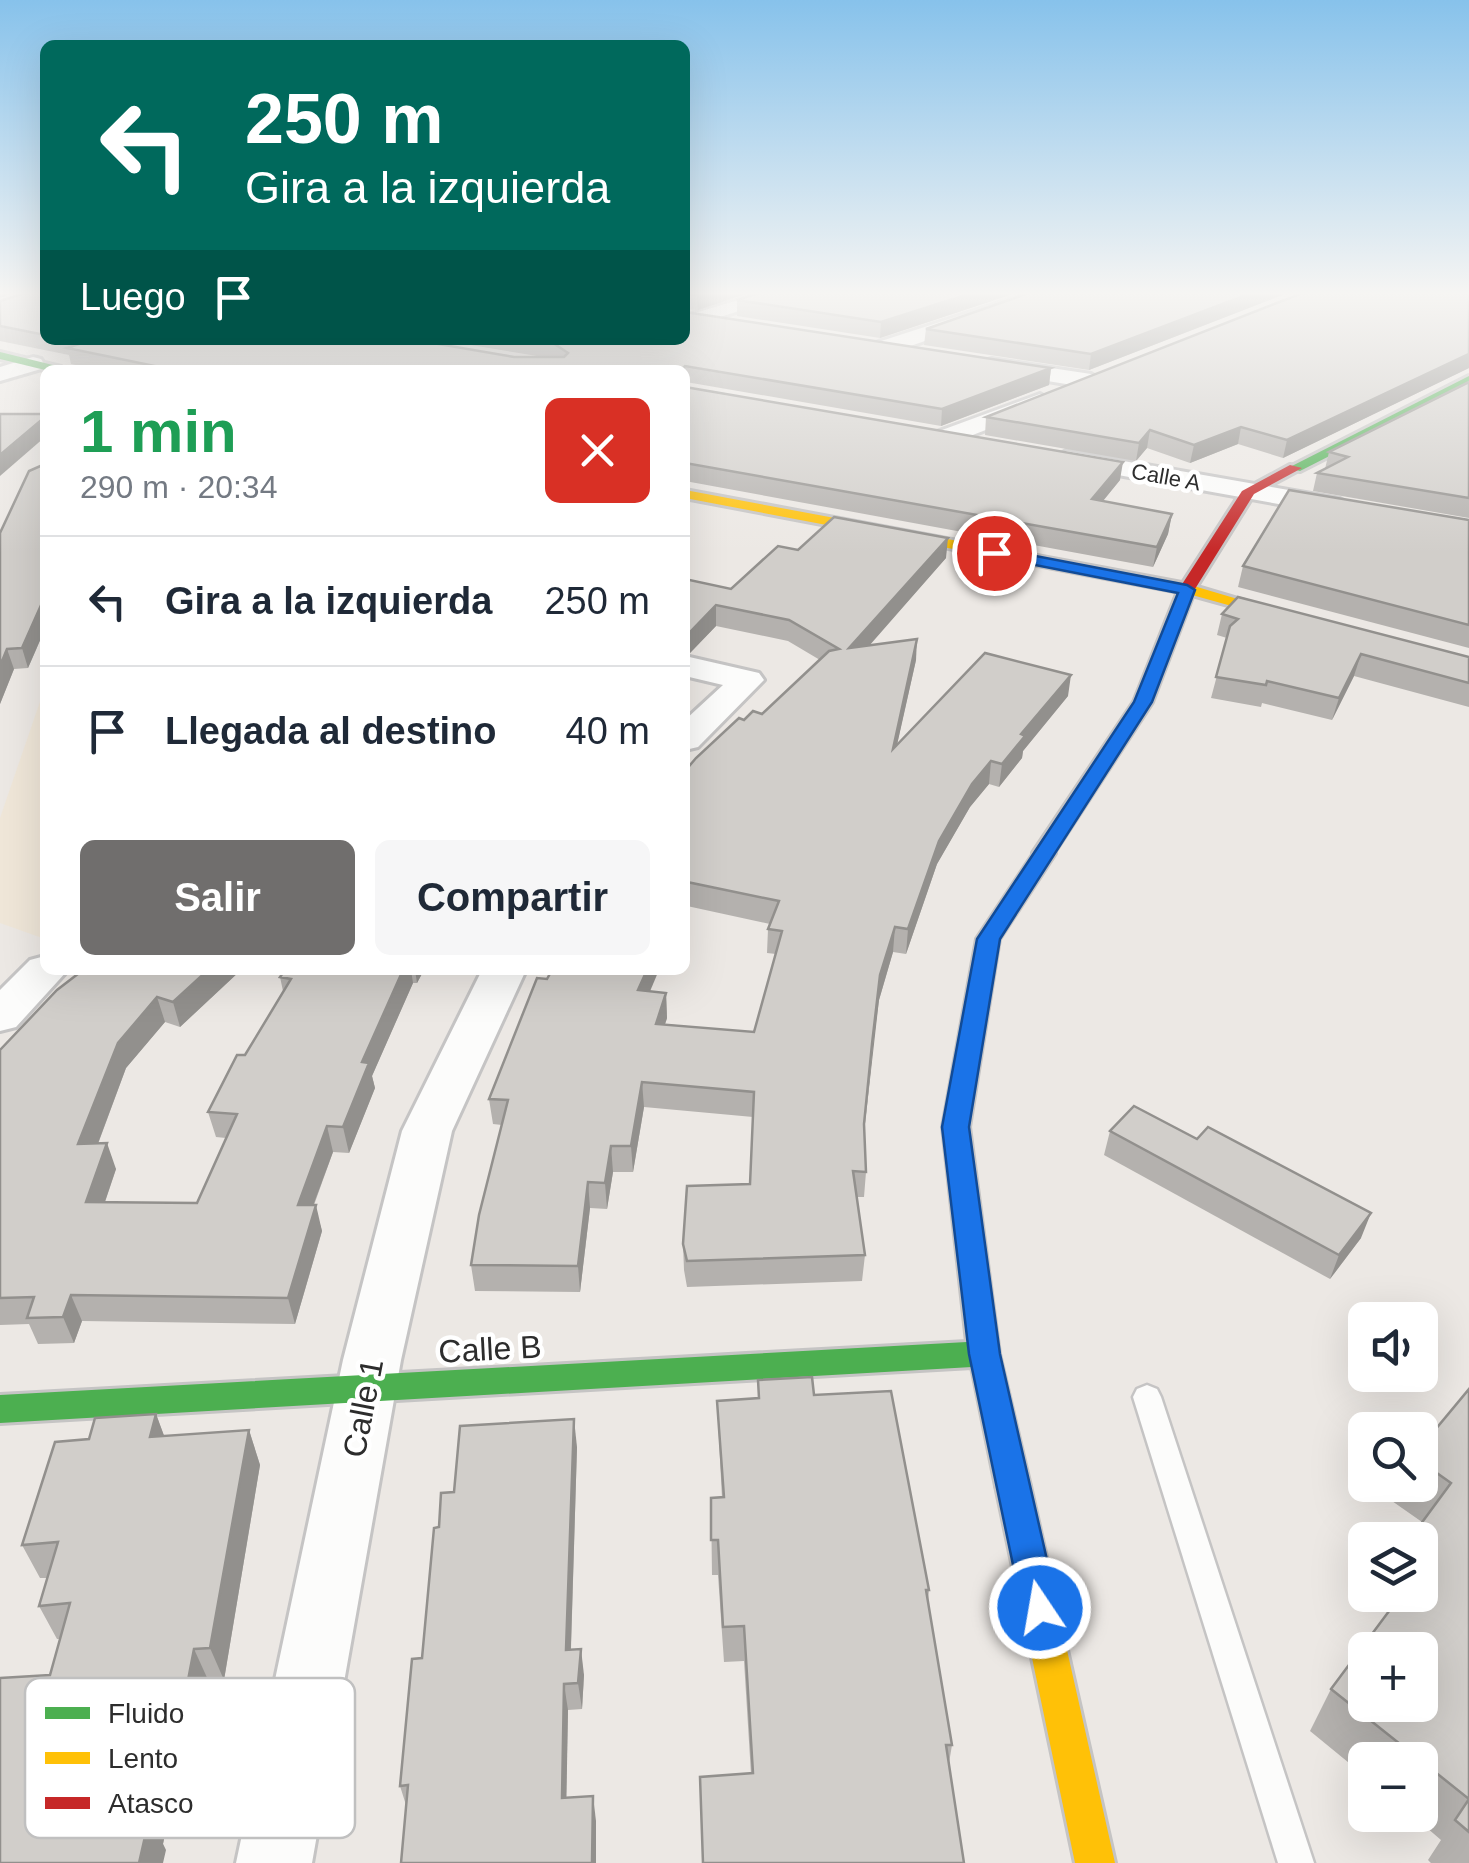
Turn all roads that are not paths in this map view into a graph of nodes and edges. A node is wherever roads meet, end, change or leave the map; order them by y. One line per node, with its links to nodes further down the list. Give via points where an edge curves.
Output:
1 (1096, 379): 3 (street, via 934,436)
2 (1469, 380): 5 (street)
3 (1000, 448)
4 (1039, 454): 5 (street, Calle A)
5 (1249, 491): 7 (street, Calle A); 8 (street)
6 (690, 495): 8 (street)
7 (1359, 510)
8 (1187, 590): 9 (street); 15 (street, via 1143,702 988,939 956,1127)
9 (1319, 624)
10 (690, 667): 11 (street, via 747,680)
11 (690, 734)
12 (28, 971): 14 (street)
13 (502, 975): 16 (street, Calle 1, via 427,1131)
14 (0, 1016)
15 (984, 1354): 16 (street, Calle B); 22 (street)
16 (367, 1388): 18 (street, Calle B); 19 (street, Calle 1)
17 (1147, 1397): 23 (lane)
18 (0, 1409)
19 (310, 1678)
20 (279, 1838): 21 (street, Calle 1)
21 (274, 1863)
22 (1095, 1863)
23 (1296, 1863)

